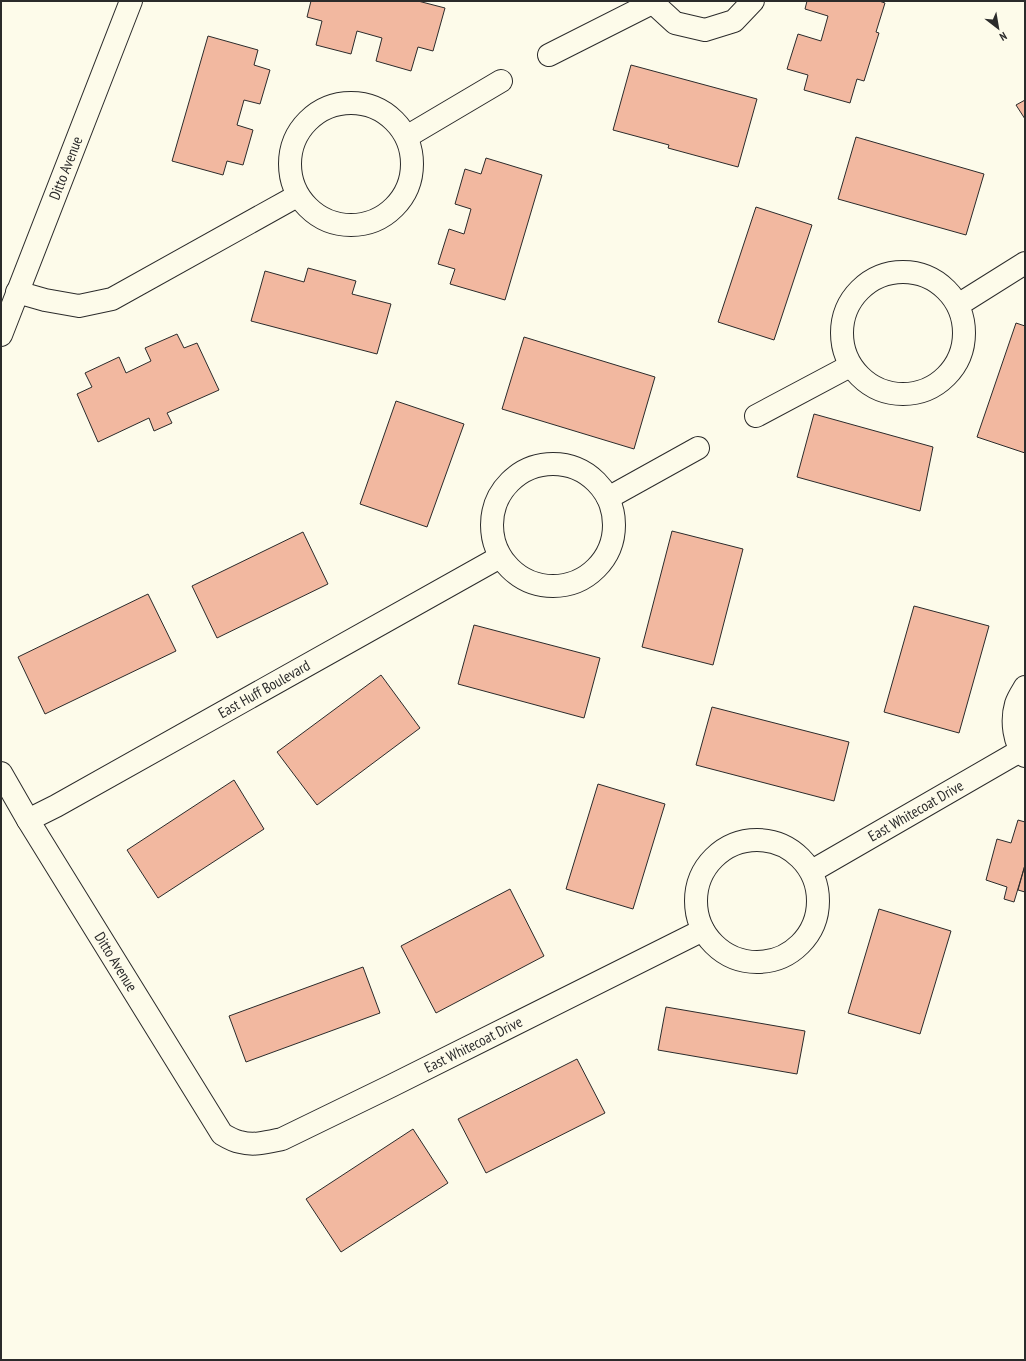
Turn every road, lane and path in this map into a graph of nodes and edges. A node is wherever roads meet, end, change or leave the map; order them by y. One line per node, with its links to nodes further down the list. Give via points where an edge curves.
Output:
1 (131, 1): 9 (street, Ditto Avenue)
2 (753, 1): 3 (street, via 734,21 705,30 675,23)
3 (652, 2): 4 (street)
4 (549, 55)
5 (501, 81): 6 (street)
6 (408, 136): 7 (street, via 414,167 405,197 381,219 351,226 320,218); 7 (street, via 386,111 354,101 322,108 297,132 288,164)
7 (297, 196): 9 (street, via 112,299 79,306)
8 (1025, 263): 10 (street)
9 (17, 292): 11 (street, Ditto Avenue)
10 (958, 305): 12 (street, via 965,336 956,366 933,387 903,396 872,387); 12 (street, via 943,286 921,274 896,272 873,279 854,296 843,318 841,342)
11 (1, 335)
12 (850, 366): 13 (street)
13 (756, 416)
14 (698, 448): 15 (street)
15 (608, 498): 16 (street, via 614,521 611,544 600,564 582,578 560,586 536,584 516,574); 16 (street, via 595,481 577,469 556,463 534,467 515,477 500,494 492,514 492,536)
16 (500, 557): 20 (street, East Huff Boulevard)
17 (1025, 687): 18 (street, via 1016,704 1014,728)
18 (1023, 753): 21 (street, East Whitecoat Drive)
19 (1, 773): 20 (street, Ditto Avenue)
20 (28, 820): 23 (street, Ditto Avenue, via 222,1134)
21 (812, 871): 22 (street, via 797,853 775,841 751,839 728,846 710,861 698,883 696,907); 22 (street, via 819,894 817,918 806,940 787,955 764,962 739,960 718,948)
22 (703, 930): 23 (street, East Whitecoat Drive, via 282,1139 267,1143)
23 (238, 1142)

